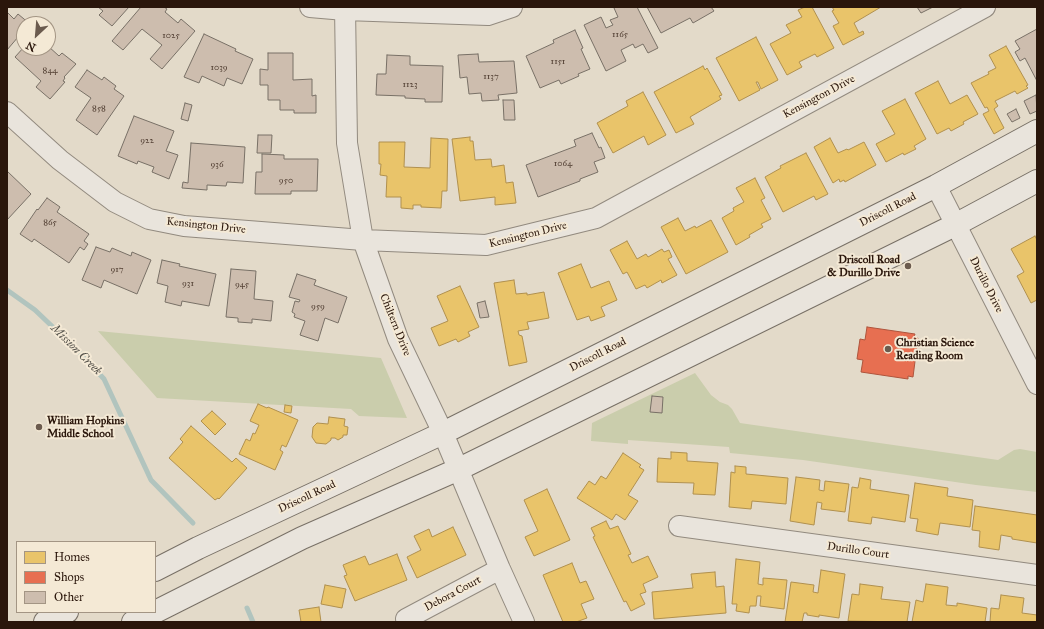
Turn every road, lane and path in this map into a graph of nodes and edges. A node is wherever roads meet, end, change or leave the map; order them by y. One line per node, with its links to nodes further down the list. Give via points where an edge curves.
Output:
1 (310, 7): 4 (street)
2 (512, 7): 4 (street, via 488,15)
3 (985, 7): 10 (street, Kensington Drive, via 596,218 486,245)
4 (345, 9): 10 (street, Chiltern Drive, via 347,143)
5 (7, 112): 10 (street, Kensington Drive, via 60,160 115,202 149,219 184,226)
6 (1037, 131): 8 (street, Driscoll Road)
7 (1037, 181): 9 (street)
8 (936, 186): 9 (street, Durillo Drive); 12 (street, Driscoll Road)
9 (955, 225): 11 (street, Durillo Drive); 13 (street)
10 (363, 240): 12 (street, Chiltern Drive, via 398,339)
11 (1037, 384)
12 (443, 433): 13 (street, Chiltern Drive); 15 (street, Driscoll Road)
13 (459, 469): 16 (street, Chiltern Drive); 18 (street, via 302,538)
14 (679, 526): 17 (street, Durillo Court)
15 (156, 569)
16 (500, 569): 21 (street, Debora Court); 24 (street, Chiltern Drive)
17 (1037, 575)
18 (156, 611)
19 (65, 613): 22 (street)
20 (153, 613): 23 (street)
21 (406, 618)
22 (45, 622)
23 (133, 622)
24 (524, 622)

